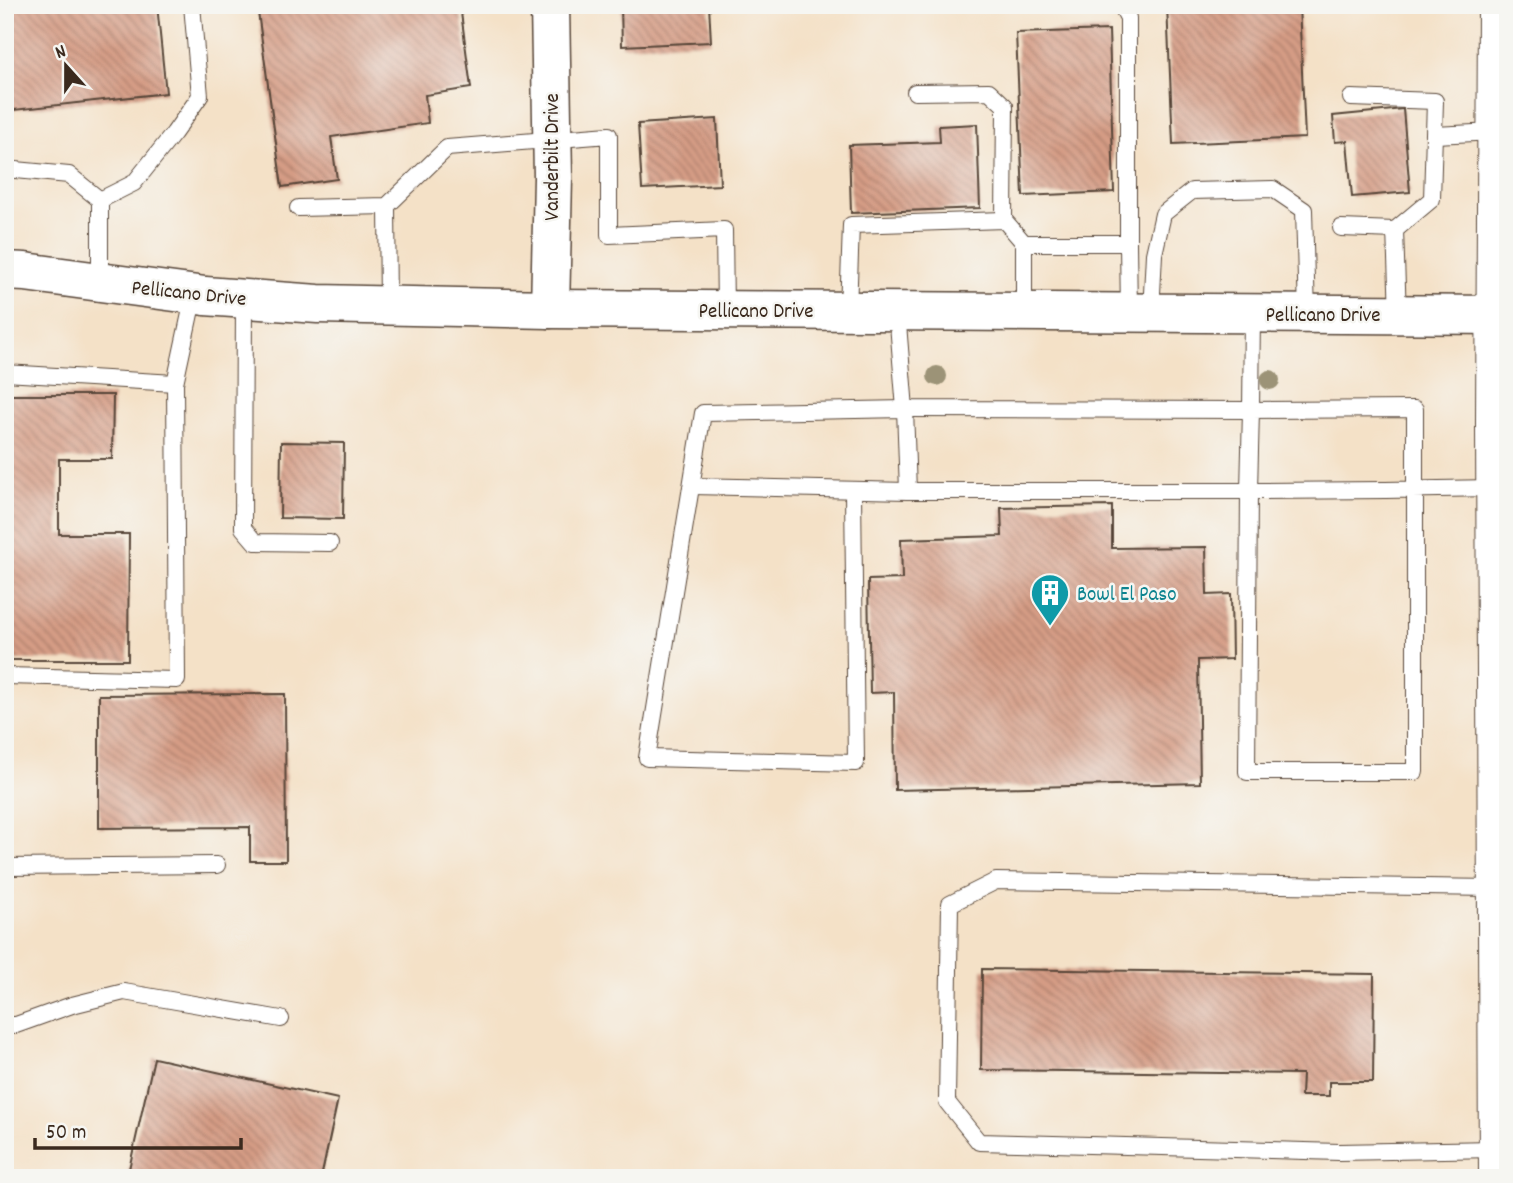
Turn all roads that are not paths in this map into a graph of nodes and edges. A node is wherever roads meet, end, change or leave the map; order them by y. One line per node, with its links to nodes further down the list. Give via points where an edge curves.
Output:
1 (192, 5): 11 (lane, via 200,96 134,183)
2 (550, 5): 9 (street, Vanderbilt Drive)
3 (1121, 5): 18 (lane, via 1128,18)
4 (1494, 5): 7 (street)
5 (915, 92): 14 (lane, via 989,91 1005,106)
6 (1351, 98): 8 (lane, via 1435,102)
7 (1493, 132): 8 (lane); 33 (street)
8 (1435, 135): 16 (lane, via 1432,199)
9 (552, 139): 12 (lane, via 447,148); 24 (street, Vanderbilt Drive); 25 (lane, via 609,135 610,234 724,230)
10 (5, 169): 11 (lane, via 69,175)
11 (100, 200): 20 (lane)
12 (387, 206): 13 (lane); 23 (lane)
13 (298, 208)
14 (1004, 220): 17 (lane); 26 (lane, via 851,225)
15 (1340, 228): 16 (lane)
16 (1395, 230): 32 (lane)
17 (1024, 243): 18 (lane); 28 (lane)
18 (1128, 243): 29 (lane)
19 (5, 271): 20 (street, Pellicano Drive)
20 (100, 282): 21 (street, Pellicano Drive)
21 (194, 295): 22 (street, Pellicano Drive); 35 (lane)
22 (244, 299): 23 (street, Pellicano Drive); 44 (lane, via 243,528 255,542)
23 (388, 305): 24 (street, Pellicano Drive)
24 (550, 309): 25 (street, Pellicano Drive)
25 (725, 310): 26 (street, Pellicano Drive)
26 (848, 311): 27 (street, Pellicano Drive)
27 (897, 312): 28 (street, Pellicano Drive); 36 (lane)
28 (1024, 313): 29 (street, Pellicano Drive)
29 (1140, 313): 30 (street, Pellicano Drive); 31 (lane, via 1163,214 1192,191 1273,189 1304,210)
30 (1252, 314): 31 (street, Pellicano Drive); 37 (lane)
31 (1307, 314): 32 (street, Pellicano Drive)
32 (1398, 315): 33 (street, Pellicano Drive)
33 (1501, 315): 39 (street)
34 (5, 373): 35 (lane)
35 (175, 383): 45 (lane, via 177,680)
36 (905, 409): 37 (lane); 38 (lane, via 704,413); 42 (lane)
37 (1251, 410): 40 (lane, via 1415,409); 43 (lane)
38 (692, 486): 41 (lane); 41 (lane, via 648,758 856,763)
39 (1492, 488): 40 (lane); 48 (street)
40 (1417, 489): 43 (lane); 43 (lane, via 1415,772 1247,772)
41 (853, 491): 42 (lane)
42 (908, 491): 43 (lane)
43 (1249, 491)
44 (330, 543)
45 (5, 676)
46 (216, 865): 47 (lane)
47 (5, 867)
48 (1494, 888): 51 (street); 51 (lane, via 996,881 950,904 947,1102 979,1142 1339,1152)
49 (281, 1019): 50 (lane, via 124,992)
50 (5, 1025)
51 (1495, 1163)

